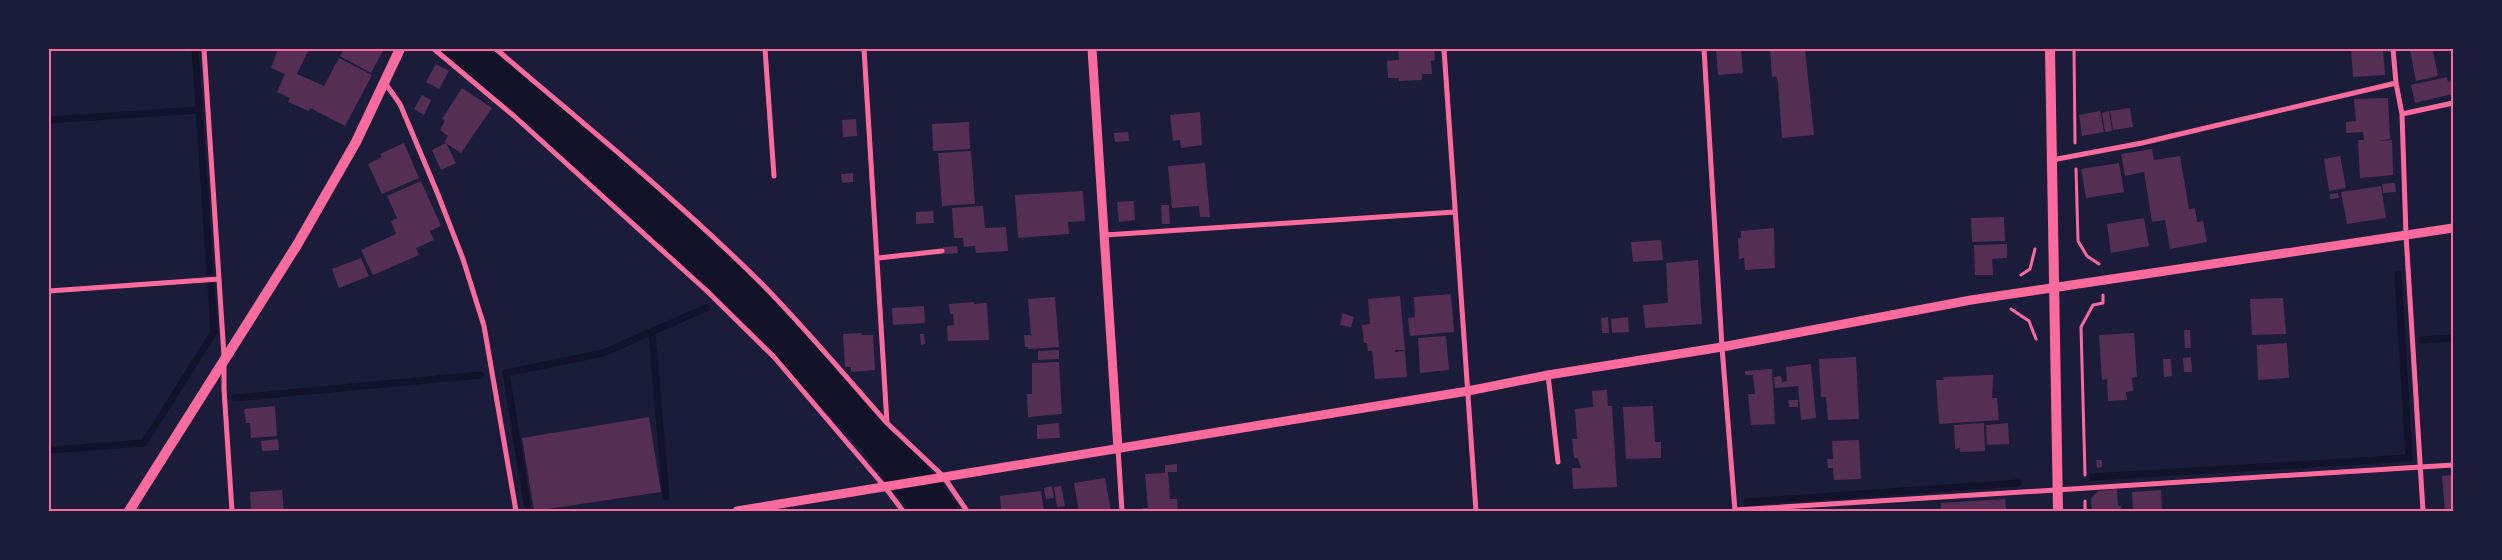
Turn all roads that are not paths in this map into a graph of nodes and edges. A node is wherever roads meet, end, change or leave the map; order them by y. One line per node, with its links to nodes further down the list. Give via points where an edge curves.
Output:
1 (204, 49): 24 (street)
2 (400, 49): 12 (main road)
3 (434, 49): 37 (street, via 514,116 708,292 774,357)
4 (496, 49): 31 (street, via 678,205 761,284)
5 (765, 49): 17 (street)
6 (864, 49): 23 (street)
7 (1092, 49): 20 (street)
8 (1444, 49): 18 (street)
9 (1704, 49): 27 (street)
10 (2050, 49): 16 (main road)
11 (2392, 49): 13 (street)
12 (386, 83): 28 (main road, via 302,236); 41 (street, via 400,104 438,192 481,317)
13 (2396, 83): 15 (street); 16 (street, via 2187,133)
14 (2453, 103): 15 (street)
15 (2402, 114): 21 (street)
16 (2052, 160): 25 (main road)
17 (774, 176)
18 (1454, 212): 20 (street); 30 (street)
19 (2453, 228): 21 (street)
20 (1106, 235): 32 (street)
21 (2406, 235): 25 (street); 35 (street)
22 (942, 252): 23 (street)
23 (878, 258): 31 (street)
24 (219, 279): 26 (street); 28 (street)
25 (2054, 288): 27 (street); 38 (main road)
26 (49, 291)
27 (1722, 347): 29 (street); 47 (street)
28 (224, 358): 39 (main road); 40 (street)
29 (1548, 375): 30 (street); 33 (street)
30 (1468, 391): 32 (street); 46 (street)
31 (887, 423): 36 (street)
32 (1118, 449): 36 (street); 45 (street)
33 (1558, 462)
34 (2453, 465): 35 (street)
35 (2420, 467): 38 (street); 49 (street)
36 (939, 477): 37 (street); 44 (street)
37 (887, 487): 42 (street); 43 (street)
38 (2058, 489): 47 (street); 48 (main road)
39 (130, 511)
40 (232, 511)
41 (516, 511)
42 (737, 511)
43 (903, 511)
44 (968, 511)
45 (1122, 511)
46 (1476, 511)
47 (1735, 511)
48 (2058, 511)
49 (2423, 511)

